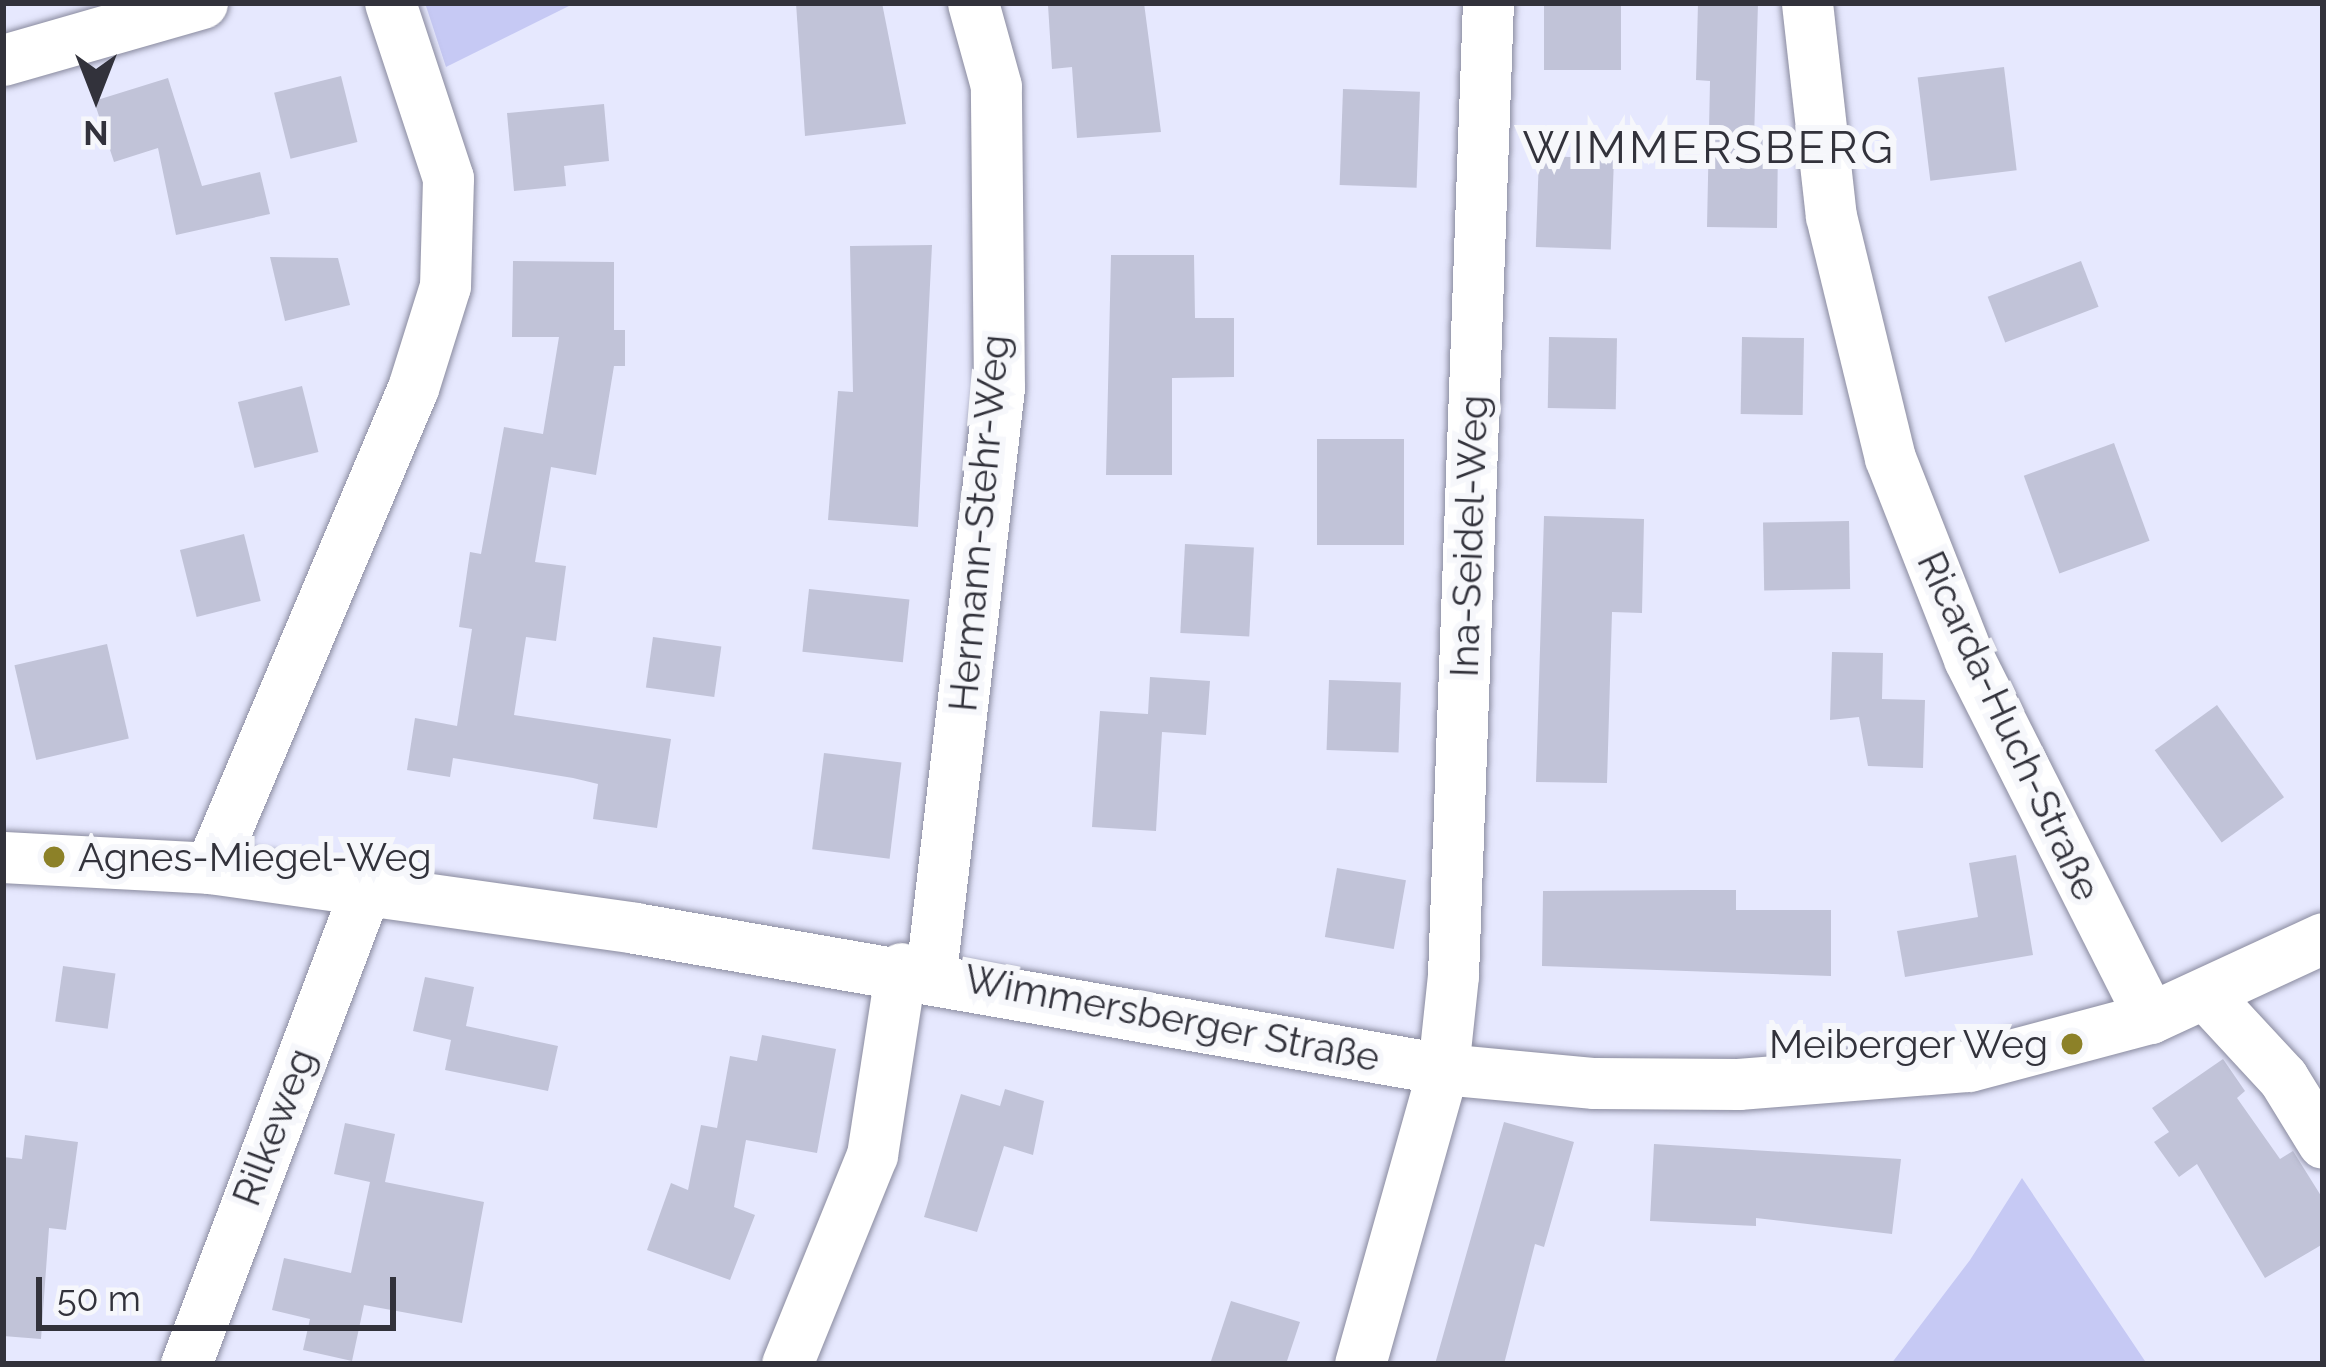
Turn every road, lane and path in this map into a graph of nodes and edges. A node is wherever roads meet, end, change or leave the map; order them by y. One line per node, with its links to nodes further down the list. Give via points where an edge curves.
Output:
1 (202, 3): 6 (street)
2 (391, 3): 8 (street, via 448,178 445,286 413,388)
3 (973, 3): 11 (street, Hermann-Stehr-Weg, via 995,86 999,388)
4 (1488, 3): 14 (street, Ina-Seidel-Weg)
5 (1807, 3): 13 (street, Ricarda-Huch-Straße, via 1835,237 1890,458 1969,659)
6 (3, 60)
7 (3, 857): 8 (street, Wimmersberger Straße)
8 (209, 868): 9 (street, Wimmersberger Straße)
9 (365, 891): 11 (street, Wimmersberger Straße); 16 (street, Rilkeweg)
10 (2323, 938): 12 (street, Wimmersberger Straße)
11 (916, 970): 14 (street, Wimmersberger Straße); 17 (street, Hermann-Stehr-Weg, via 872,1155)
12 (2207, 996): 13 (street, Wimmersberger Straße); 15 (street, via 2283,1078)
13 (2150, 1018): 14 (street, Wimmersberger Straße, via 2040,1052 1878,1076 1594,1083)
14 (1443, 1069): 18 (street, Ina-Seidel-Weg)
15 (2323, 1143)
16 (186, 1364)
17 (787, 1364)
18 (1360, 1364)

